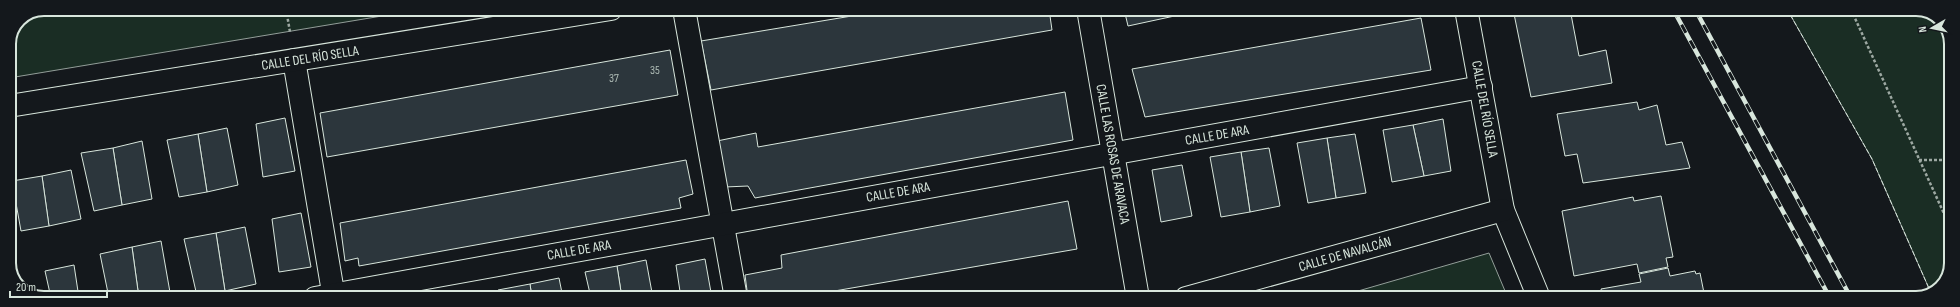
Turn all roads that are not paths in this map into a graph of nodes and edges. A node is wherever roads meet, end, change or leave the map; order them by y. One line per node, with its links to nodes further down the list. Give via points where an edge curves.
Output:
1 (567, 16): 5 (street, CALLE DEL RÍO SELLA)
2 (685, 16): 10 (street)
3 (1089, 16): 8 (street, CALLE LAS ROSAS DE ARAVACA)
4 (1467, 16): 6 (street, CALLE DEL RÍO SELLA)
5 (294, 60): 7 (street, CALLE DEL RÍO SELLA); 11 (street)
6 (1481, 87): 8 (street, CALLE DE ARA); 9 (street, CALLE DEL RÍO SELLA)
7 (16, 105)
8 (1113, 154): 10 (street, CALLE DE ARA); 14 (street, CALLE LAS ROSAS DE ARAVACA)
9 (1503, 210): 15 (street, CALLE DE NAVALCÁN); 16 (street, CALLE DEL RÍO SELLA)
10 (723, 224): 12 (street, CALLE DE ARA); 13 (street)
11 (326, 291)
12 (360, 291)
13 (735, 291)
14 (1137, 291)
15 (1211, 291)
16 (1535, 291)

